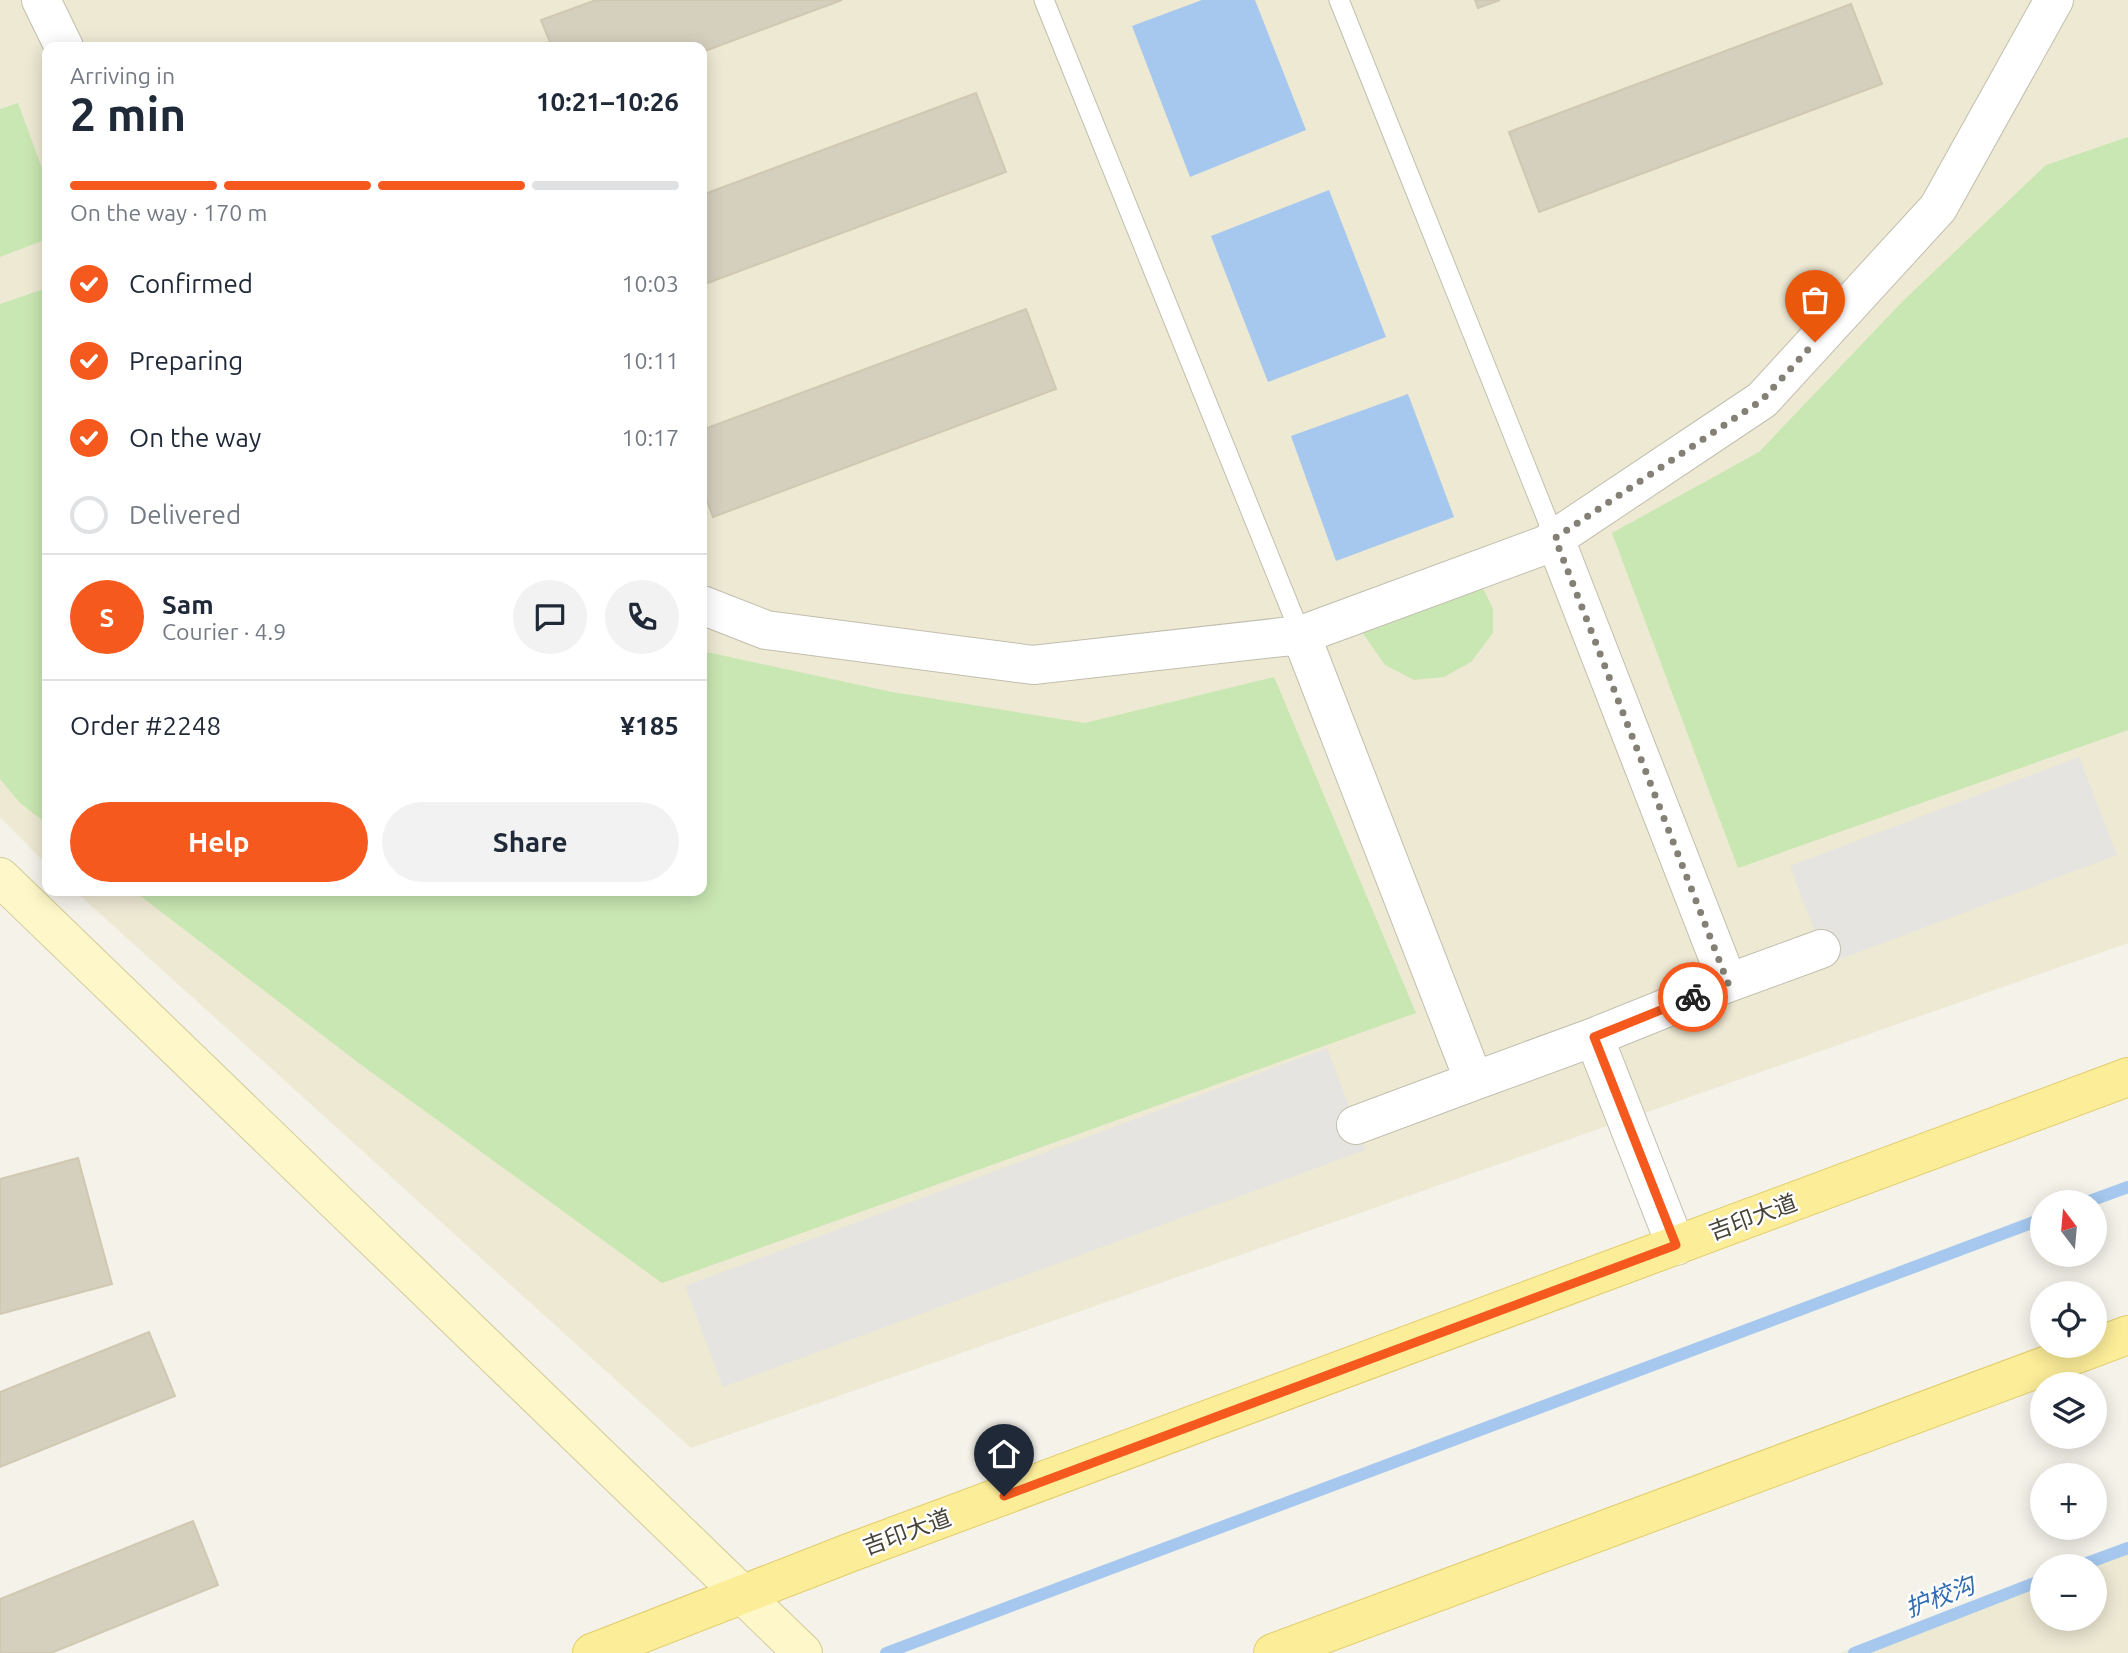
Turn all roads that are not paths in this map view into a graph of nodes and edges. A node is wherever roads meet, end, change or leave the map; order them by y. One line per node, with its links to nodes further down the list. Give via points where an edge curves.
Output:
1 (41, 0): 5 (street)
2 (1044, 0): 8 (lane)
3 (1339, 0): 6 (lane)
4 (2054, 0): 6 (street, via 1938,208 1762,400)
5 (62, 42)
6 (1555, 538): 8 (street); 11 (street)
7 (707, 606): 8 (street, via 766,630 1033,665)
8 (1301, 635): 14 (street)
9 (0, 877): 18 (street)
10 (1821, 949): 11 (street)
11 (1728, 983): 12 (street)
12 (1594, 1037): 14 (street); 16 (street)
13 (2128, 1077): 16 (main road, 吉印大道)
14 (1474, 1082): 15 (street)
15 (1356, 1125)
16 (1676, 1245): 18 (main road, 吉印大道)
17 (2128, 1335): 21 (main road)
18 (744, 1594): 19 (main road, 吉印大道); 20 (street)
19 (592, 1653)
20 (803, 1653)
21 (1273, 1653)

